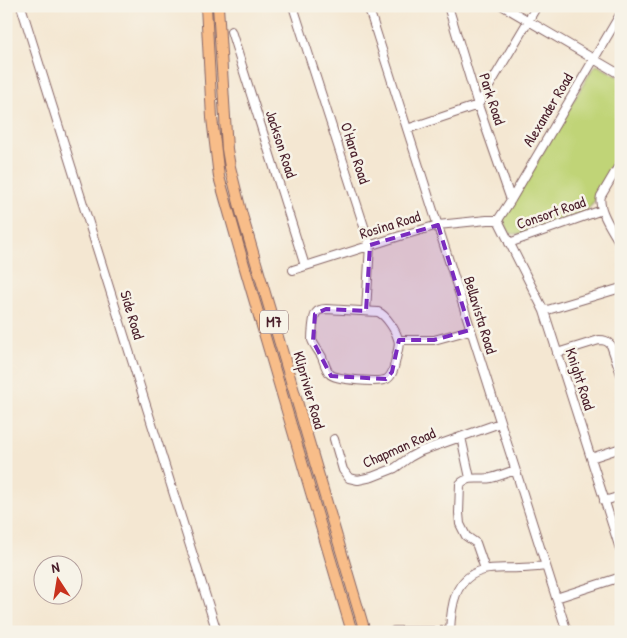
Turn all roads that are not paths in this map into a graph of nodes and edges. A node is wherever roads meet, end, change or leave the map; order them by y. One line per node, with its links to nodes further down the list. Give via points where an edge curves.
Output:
1 (21, 6): 49 (street, Side Road)
2 (206, 6): 50 (main road, Kliprivier Road / M7, via 212,118 219,177)
3 (218, 6): 51 (main road, Kliprivier Road / M7, via 230,167)
4 (293, 6): 22 (street, O'Hara Road)
5 (368, 6): 15 (street, Bellavista Road)
6 (448, 6): 14 (street, Park Road)
7 (503, 6): 10 (street)
8 (537, 6): 10 (street)
9 (621, 13): 12 (street, Alexander Road)
10 (528, 21): 12 (street); 14 (street)
11 (232, 31): 24 (street, Jackson Road)
12 (593, 59): 13 (street); 17 (street, Alexander Road)
13 (621, 75)
14 (478, 105): 15 (street); 17 (street, Park Road)
15 (407, 128): 20 (street, Bellavista Road)
16 (621, 162): 18 (street, via 601,196)
17 (511, 200): 19 (street, Alexander Road)
18 (602, 210): 21 (street, Consort Road); 23 (street)
19 (498, 220): 20 (street, Rosina Road); 21 (street, Knight Road)
20 (438, 225): 22 (street, Rosina Road); 29 (street, Bellavista Road)
21 (509, 243): 28 (street, Knight Road)
22 (370, 245): 24 (street, Rosina Road); 27 (street, O'Hara Road)
23 (621, 245)
24 (305, 266): 25 (street, Rosina Road)
25 (293, 270)
26 (621, 288): 28 (street)
27 (366, 311): 30 (street, via 383,315); 30 (street, via 326,309 315,314 312,341 331,376 388,378)
28 (544, 311): 31 (street, Knight Road)
29 (470, 330): 30 (street, via 434,340); 33 (street, Bellavista Road)
30 (399, 340)
31 (557, 353): 32 (street, via 604,340 611,345); 37 (street, Knight Road)
32 (621, 374)
33 (500, 424): 34 (street, Chapman Road); 38 (street, Bellavista Road)
34 (460, 437): 35 (street, Chapman Road, via 421,451 395,468 361,480 353,480 346,475); 39 (street)
35 (334, 439)
36 (621, 448): 37 (street)
37 (591, 458): 41 (street, Knight Road)
38 (515, 470): 39 (street, via 490,478); 43 (street, Bellavista Road)
39 (470, 478): 44 (street, via 460,487 460,524 466,536 476,543)
40 (621, 496): 41 (street)
41 (604, 501): 42 (street, Knight Road)
42 (621, 552)
43 (546, 566): 44 (street); 46 (street, Bellavista Road)
44 (485, 570): 48 (street, via 465,581 456,593)
45 (621, 577): 46 (street)
46 (556, 598): 52 (street, Bellavista Road)
47 (394, 631): 48 (street)
48 (450, 631)
49 (217, 632)
50 (352, 632)
51 (365, 632)
52 (567, 632)

